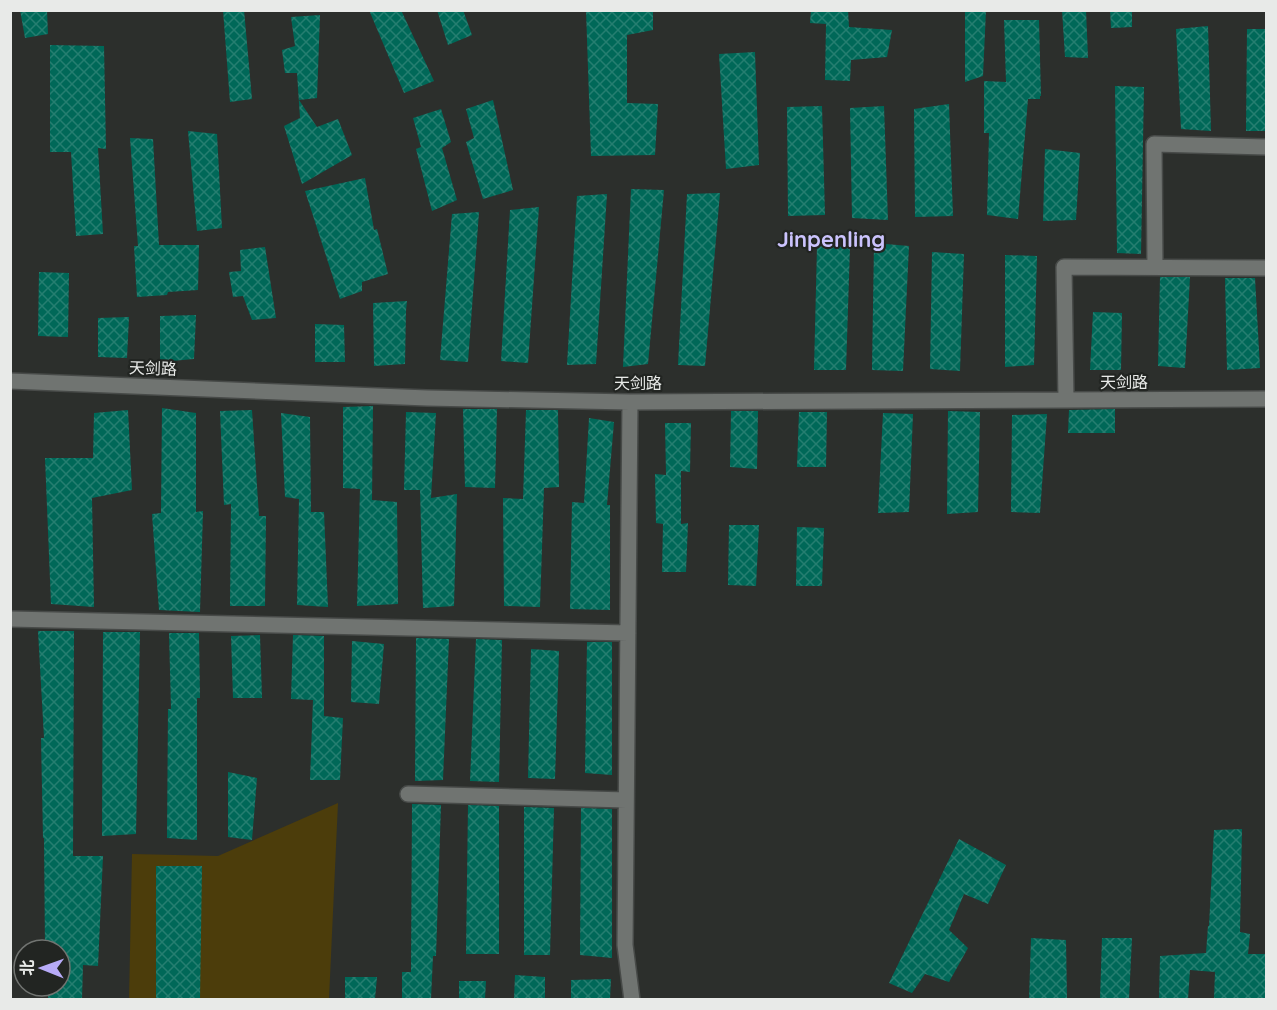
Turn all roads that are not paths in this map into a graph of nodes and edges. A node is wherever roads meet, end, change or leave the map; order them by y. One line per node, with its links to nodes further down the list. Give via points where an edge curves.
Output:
1 (1266, 147): 2 (street, via 1154,144)
2 (1155, 267): 3 (street); 6 (street, via 1064,267)
3 (1266, 268)
4 (10, 381): 7 (street, 天剑路)
5 (1266, 399): 6 (street, 天剑路)
6 (1066, 400): 7 (street, 天剑路)
7 (630, 402): 9 (street)
8 (10, 619): 9 (street)
9 (628, 633): 11 (street)
10 (408, 794): 11 (street)
11 (626, 800): 12 (street, via 625,945)
12 (632, 999)

